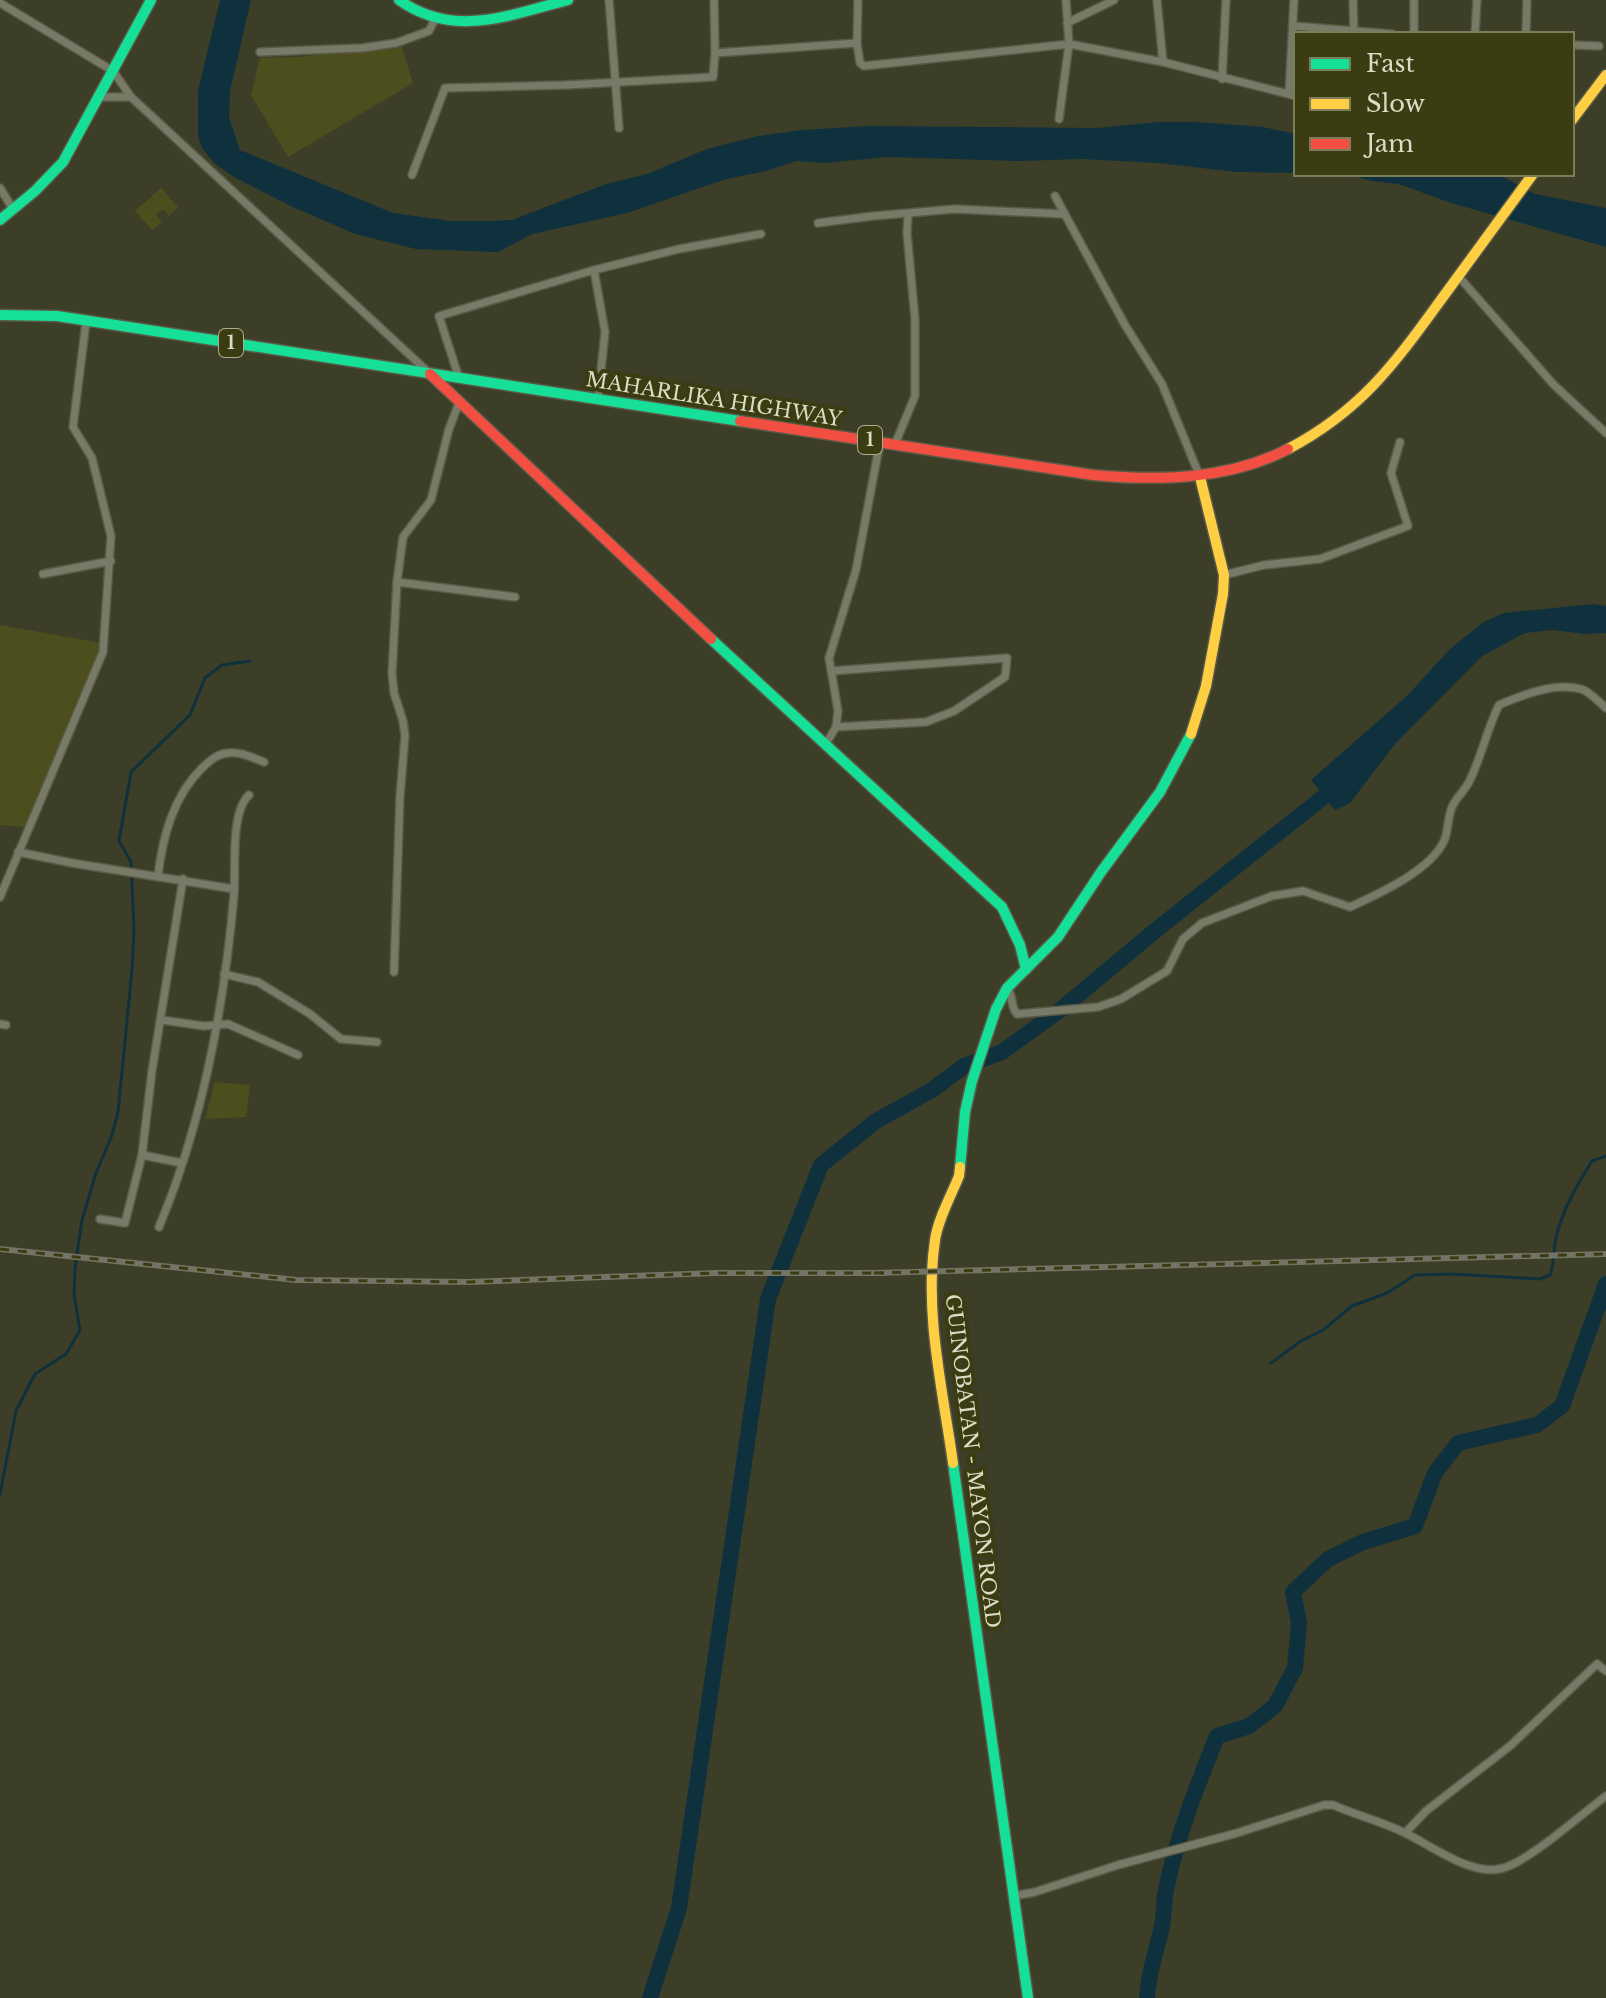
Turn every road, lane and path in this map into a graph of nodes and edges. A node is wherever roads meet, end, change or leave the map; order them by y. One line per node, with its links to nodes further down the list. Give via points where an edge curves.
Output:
1 (151, 0): 32 (main road)
2 (399, 0): 17 (main road)
3 (568, 0): 17 (main road, via 498,16)
4 (609, 0): 35 (street)
5 (714, 0): 30 (street)
6 (858, 0): 25 (street)
7 (1066, 0): 18 (street)
8 (1114, 0): 18 (street)
9 (1157, 0): 31 (street)
10 (1226, 0): 34 (street)
11 (1294, 0): 19 (street)
12 (1353, 0): 21 (street)
13 (1414, 0): 22 (street)
14 (1477, 0): 23 (street)
15 (1527, 0): 24 (street)
16 (0, 3): 32 (street)
17 (435, 19): 29 (street, via 429,31 396,43)
18 (1067, 23): 26 (street)
19 (1294, 26): 20 (street); 36 (street)
20 (1345, 32)
21 (1354, 32)
22 (1414, 32)
23 (1475, 32)
24 (1526, 32)
25 (857, 43): 26 (street, via 860,63 870,66); 30 (street)
26 (1069, 44): 31 (street); 40 (street)
27 (1574, 45): 28 (street)
28 (1599, 46)
29 (260, 52)
30 (715, 53): 35 (street, via 713,77)
31 (1163, 62): 34 (street)
32 (113, 71): 37 (main road); 38 (street)
33 (1606, 75): 39 (main road)
34 (1222, 79): 36 (street)
35 (617, 82): 41 (street); 42 (street, via 445,88)
36 (1292, 95)
37 (99, 97): 38 (street); 46 (main road, via 63,162)
38 (131, 97): 56 (street)
39 (1574, 117)
40 (1059, 119)
41 (619, 128)
42 (412, 175)
43 (1532, 176): 53 (main road, MAHARLIKA HIGHWAY / 1)
44 (0, 188): 46 (street)
45 (1055, 196): 47 (street)
46 (13, 209): 49 (main road)
47 (1063, 214): 48 (street, via 955,209); 64 (street, via 1156,373)
48 (908, 215): 50 (street); 63 (street, via 915,396)
49 (0, 220)
50 (818, 223)
51 (761, 234): 52 (street)
52 (594, 270): 57 (street, via 439,316); 58 (street, via 605,332)
53 (1459, 277): 60 (street, via 1554,385); 64 (main road, MAHARLIKA HIGHWAY / 1, via 1394,365 1345,414 1272,457)
54 (0, 315): 55 (main road, MAHARLIKA HIGHWAY / 1)
55 (87, 321): 56 (main road, MAHARLIKA HIGHWAY / 1); 65 (street, via 73,427 92,458 111,536)
56 (430, 374): 57 (main road, MAHARLIKA HIGHWAY / 1); 59 (main road)
57 (459, 378): 58 (main road, MAHARLIKA HIGHWAY / 1)
58 (598, 400): 61 (main road, MAHARLIKA HIGHWAY / 1)
59 (459, 403): 68 (street, via 431,500 403,537); 73 (main road)
60 (1606, 433)
61 (880, 442): 63 (main road, MAHARLIKA HIGHWAY / 1); 70 (street, via 856,570 829,658)
62 (1400, 442): 67 (street, via 1391,473 1408,526 1320,559)
63 (895, 444): 64 (main road, MAHARLIKA HIGHWAY / 1, via 1116,478)
64 (1200, 477): 67 (main road, GUINOBATAN - MAYON ROAD)
65 (111, 561): 66 (street); 76 (street, via 100,664)
66 (43, 574)
67 (1224, 575): 81 (main road, GUINOBATAN - MAYON ROAD, via 1206,686 1190,737 1160,792 1058,937)
68 (397, 582): 69 (street); 82 (street, via 392,673 405,736)
69 (515, 597)
70 (831, 671): 72 (street); 72 (street, via 1007,658 1005,677 954,711 926,722)
71 (1606, 708): 84 (street, via 1583,689 1556,688 1499,705 1469,783 1452,806 1443,842 1420,868 1385,891 1350,907 1303,891 1272,896 1202,923 1183,939 1167,971 1098,1007 1017,1014)
72 (836, 727): 73 (street)
73 (825, 745): 81 (main road, via 1002,907)
74 (264, 762): 77 (street, via 236,753 215,756 187,783 166,829)
75 (249, 795): 79 (street, via 238,812)
76 (18, 852): 77 (street); 80 (street)
77 (158, 875): 78 (street)
78 (183, 879): 79 (street); 85 (street)
79 (234, 889): 83 (street)
80 (0, 897)
81 (1026, 969): 84 (main road, GUINOBATAN - MAYON ROAD)
82 (394, 972)
83 (224, 974): 86 (street); 87 (street, via 258,982 341,1039)
84 (1007, 988): 96 (main road, GUINOBATAN - MAYON ROAD, via 972,1081 959,1176 935,1237 932,1285)
85 (162, 1020): 86 (street); 89 (street)
86 (217, 1024): 88 (street); 90 (street)
87 (377, 1042)
88 (298, 1055)
89 (142, 1155): 90 (street); 91 (street, via 125,1223)
90 (182, 1163): 92 (street)
91 (100, 1219)
92 (159, 1227)
93 (1606, 1671): 95 (street, via 1597,1664 1510,1746)
94 (1606, 1796): 95 (street, via 1535,1850 1500,1869 1464,1863)
95 (1405, 1833): 96 (street, via 1324,1805)
96 (1014, 1896): 97 (main road, GUINOBATAN - MAYON ROAD)
97 (1028, 1998)

